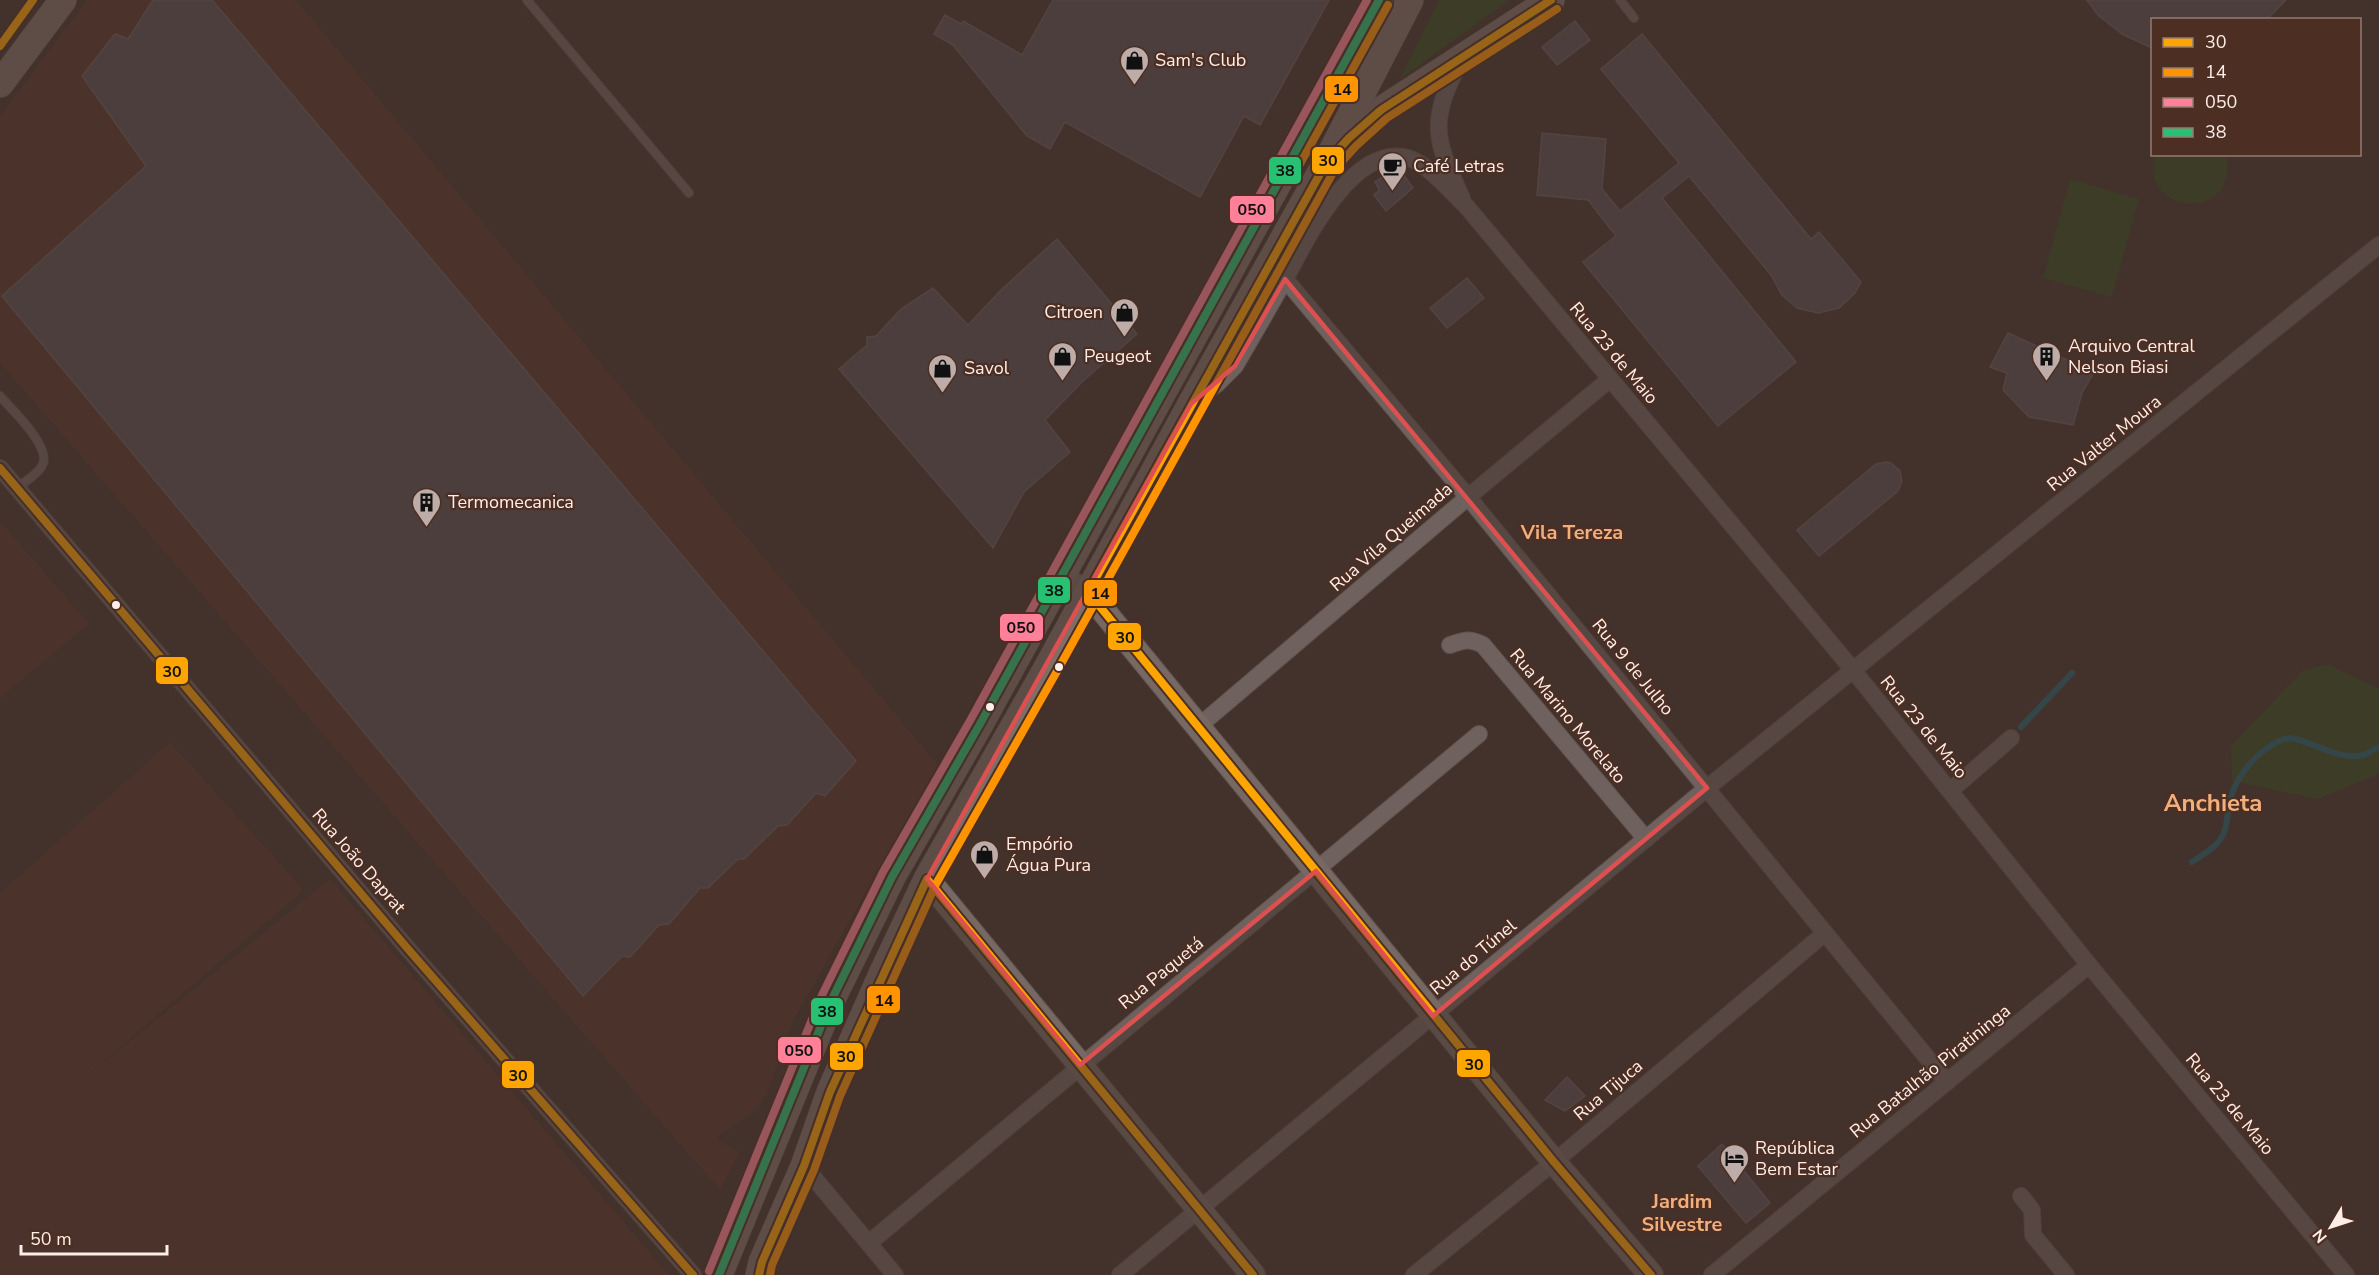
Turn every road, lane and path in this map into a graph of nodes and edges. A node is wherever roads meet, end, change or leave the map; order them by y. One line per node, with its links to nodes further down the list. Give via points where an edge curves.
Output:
1 (63, 0): 9 (main road)
2 (527, 0): 11 (lane)
3 (1379, 0): 21 (main road)
4 (1410, 0): 10 (main road)
5 (1551, 0): 8 (main road)
6 (1620, 0): 7 (lane)
7 (1634, 18)
8 (1463, 57): 10 (main road, via 1381,110); 12 (street, Rua 23 de Maio, via 1442,102 1438,131 1445,159)
9 (0, 84)
10 (1326, 163): 17 (main road)
11 (689, 193)
12 (1467, 207): 14 (street, Rua 23 de Maio, via 1410,158 1397,157 1373,164 1340,190 1316,223); 15 (street, Rua 23 de Maio)
13 (2379, 245): 24 (street, Rua Valter Moura)
14 (1285, 279): 17 (street, via 1235,366); 20 (street, Rua 9 de Julho)
15 (1610, 379): 20 (street, Rua Vila Queimada); 24 (street, Rua 23 de Maio)
16 (0, 396): 19 (lane, via 41,444 45,456 42,466)
17 (1191, 404): 22 (main road)
18 (0, 468): 19 (street, Rua João Daprat)
19 (17, 488): 43 (street, Rua João Daprat, via 408,949)
20 (1468, 497): 25 (street, Rua Vila Queimada); 28 (street, Rua 9 de Julho)
21 (1060, 578): 22 (street); 44 (main road, via 872,915 832,999)
22 (1088, 592): 25 (street); 32 (main road)
23 (1450, 645): 30 (street, Rua Marino Morelato, via 1465,639 1483,645)
24 (1853, 670): 28 (street, Rua do Túnel); 29 (street, Rua 23 de Maio)
25 (1200, 726): 31 (street)
26 (1479, 734): 31 (street, Rua Paquetá)
27 (2011, 738): 29 (street)
28 (1707, 788): 30 (street, Rua do Túnel); 33 (street, Rua 9 de Julho)
29 (1950, 791): 34 (street, Rua 23 de Maio)
30 (1646, 839): 35 (street, Rua do Túnel)
31 (1316, 871): 35 (street); 36 (street, Rua Paquetá)
32 (927, 879): 36 (street); 39 (main road, via 830,1092)
33 (1825, 933): 37 (street, Rua 9 de Julho); 38 (street, Rua Tijuca)
34 (2089, 965): 37 (street, Rua Batalhão Piratininga); 53 (street, Rua 23 de Maio)
35 (1433, 1016): 38 (street); 41 (street, Rua do Túnel)
36 (1080, 1065): 41 (street); 42 (street, Rua Paquetá)
37 (1947, 1082): 51 (street, Rua Batalhão Piratininga)
38 (1554, 1162): 49 (street, Rua Tijuca); 50 (street)
39 (804, 1166): 42 (street); 45 (main road)
40 (2020, 1196): 52 (street, via 2032,1210 2033,1234)
41 (1199, 1209): 47 (street, Rua do Túnel); 48 (street)
42 (869, 1243): 46 (street)
43 (693, 1275)
44 (719, 1275)
45 (759, 1275)
46 (895, 1275)
47 (1120, 1275)
48 (1253, 1275)
49 (1414, 1275)
50 (1651, 1275)
51 (1712, 1275)
52 (2066, 1275)
53 (2346, 1275)

